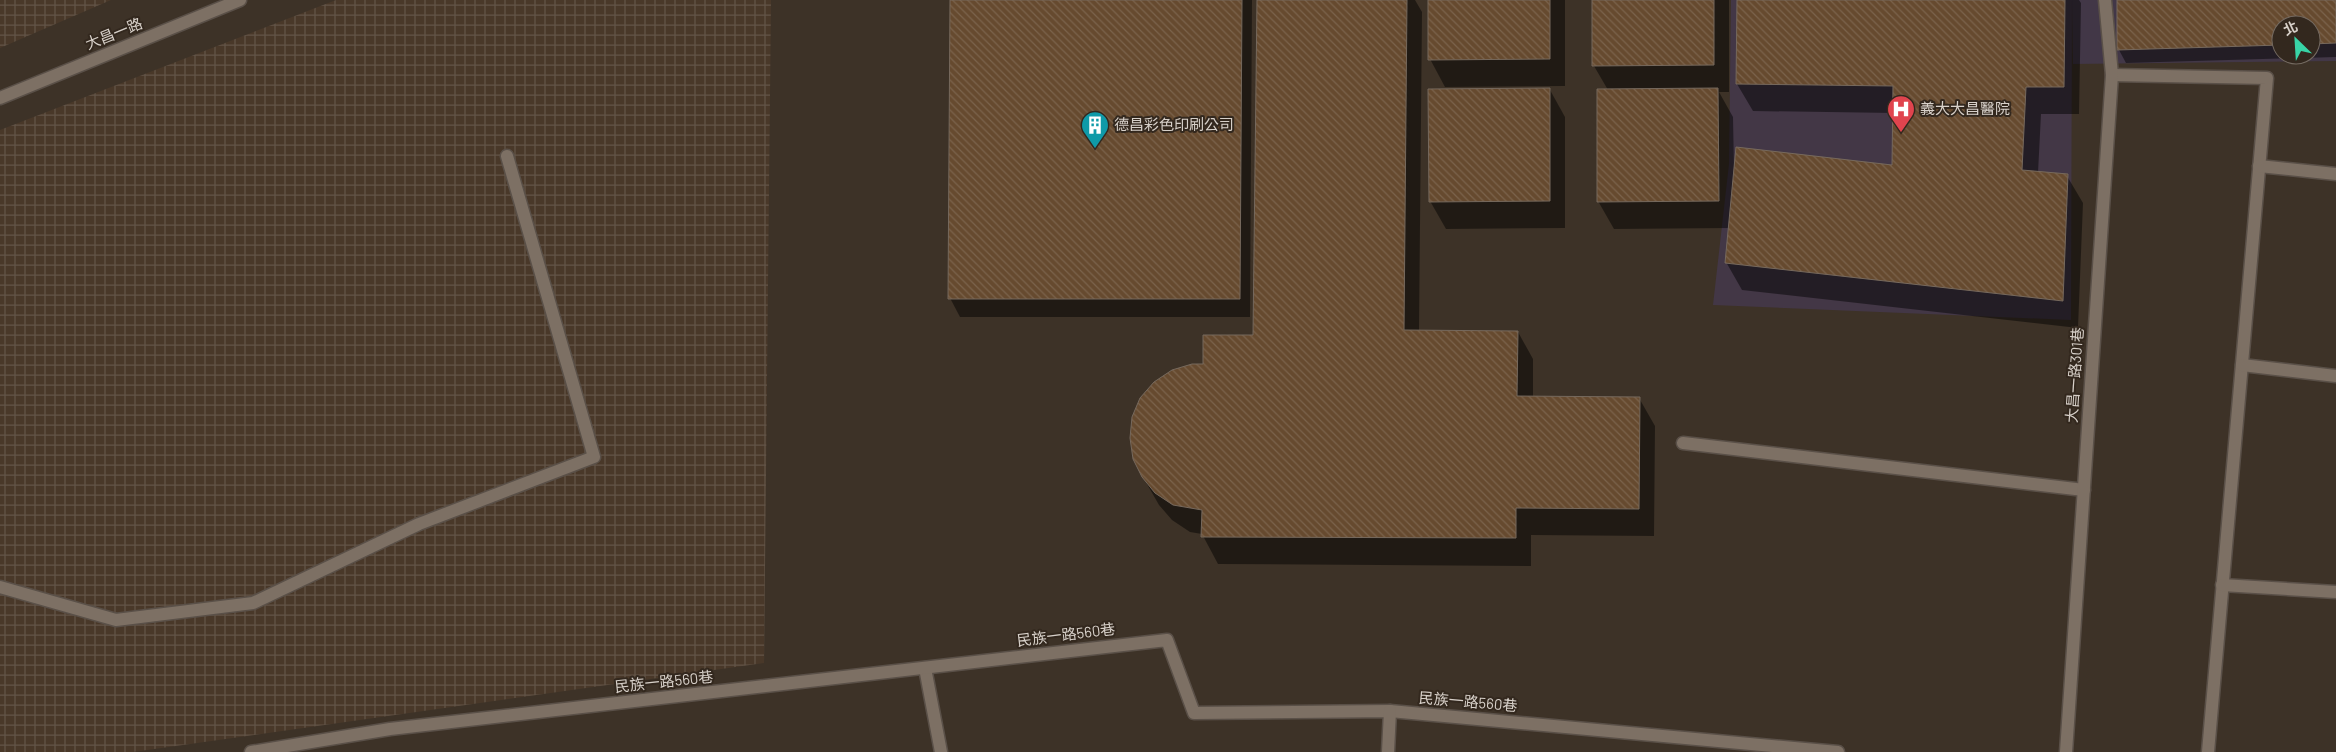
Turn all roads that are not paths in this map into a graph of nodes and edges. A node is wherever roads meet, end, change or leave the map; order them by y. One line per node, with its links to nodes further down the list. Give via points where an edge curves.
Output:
1 (240, 0): 4 (street, 大昌一路)
2 (2105, 0): 3 (street, 大昌一路301巷)
3 (2112, 75): 6 (street, via 2267,78); 11 (street, 大昌一路301巷)
4 (0, 98)
5 (507, 156): 13 (street, via 594,457 419,524 253,604 116,620)
6 (2259, 166): 7 (street); 8 (street)
7 (2336, 174)
8 (2242, 365): 9 (street); 12 (street)
9 (2336, 376)
10 (1683, 443): 11 (street)
11 (2084, 490): 21 (street, 大昌一路301巷)
12 (2222, 585): 14 (street); 22 (street)
13 (0, 587)
14 (2336, 592)
15 (925, 668): 16 (street, 民族一路560巷, via 1167,640 1194,713); 17 (street, 民族一路560巷, via 390,729); 18 (street)
16 (1390, 711): 19 (street); 20 (street, 民族一路560巷)
17 (251, 752)
18 (941, 752)
19 (1388, 752)
20 (1838, 752)
21 (2066, 752)
22 (2208, 752)

